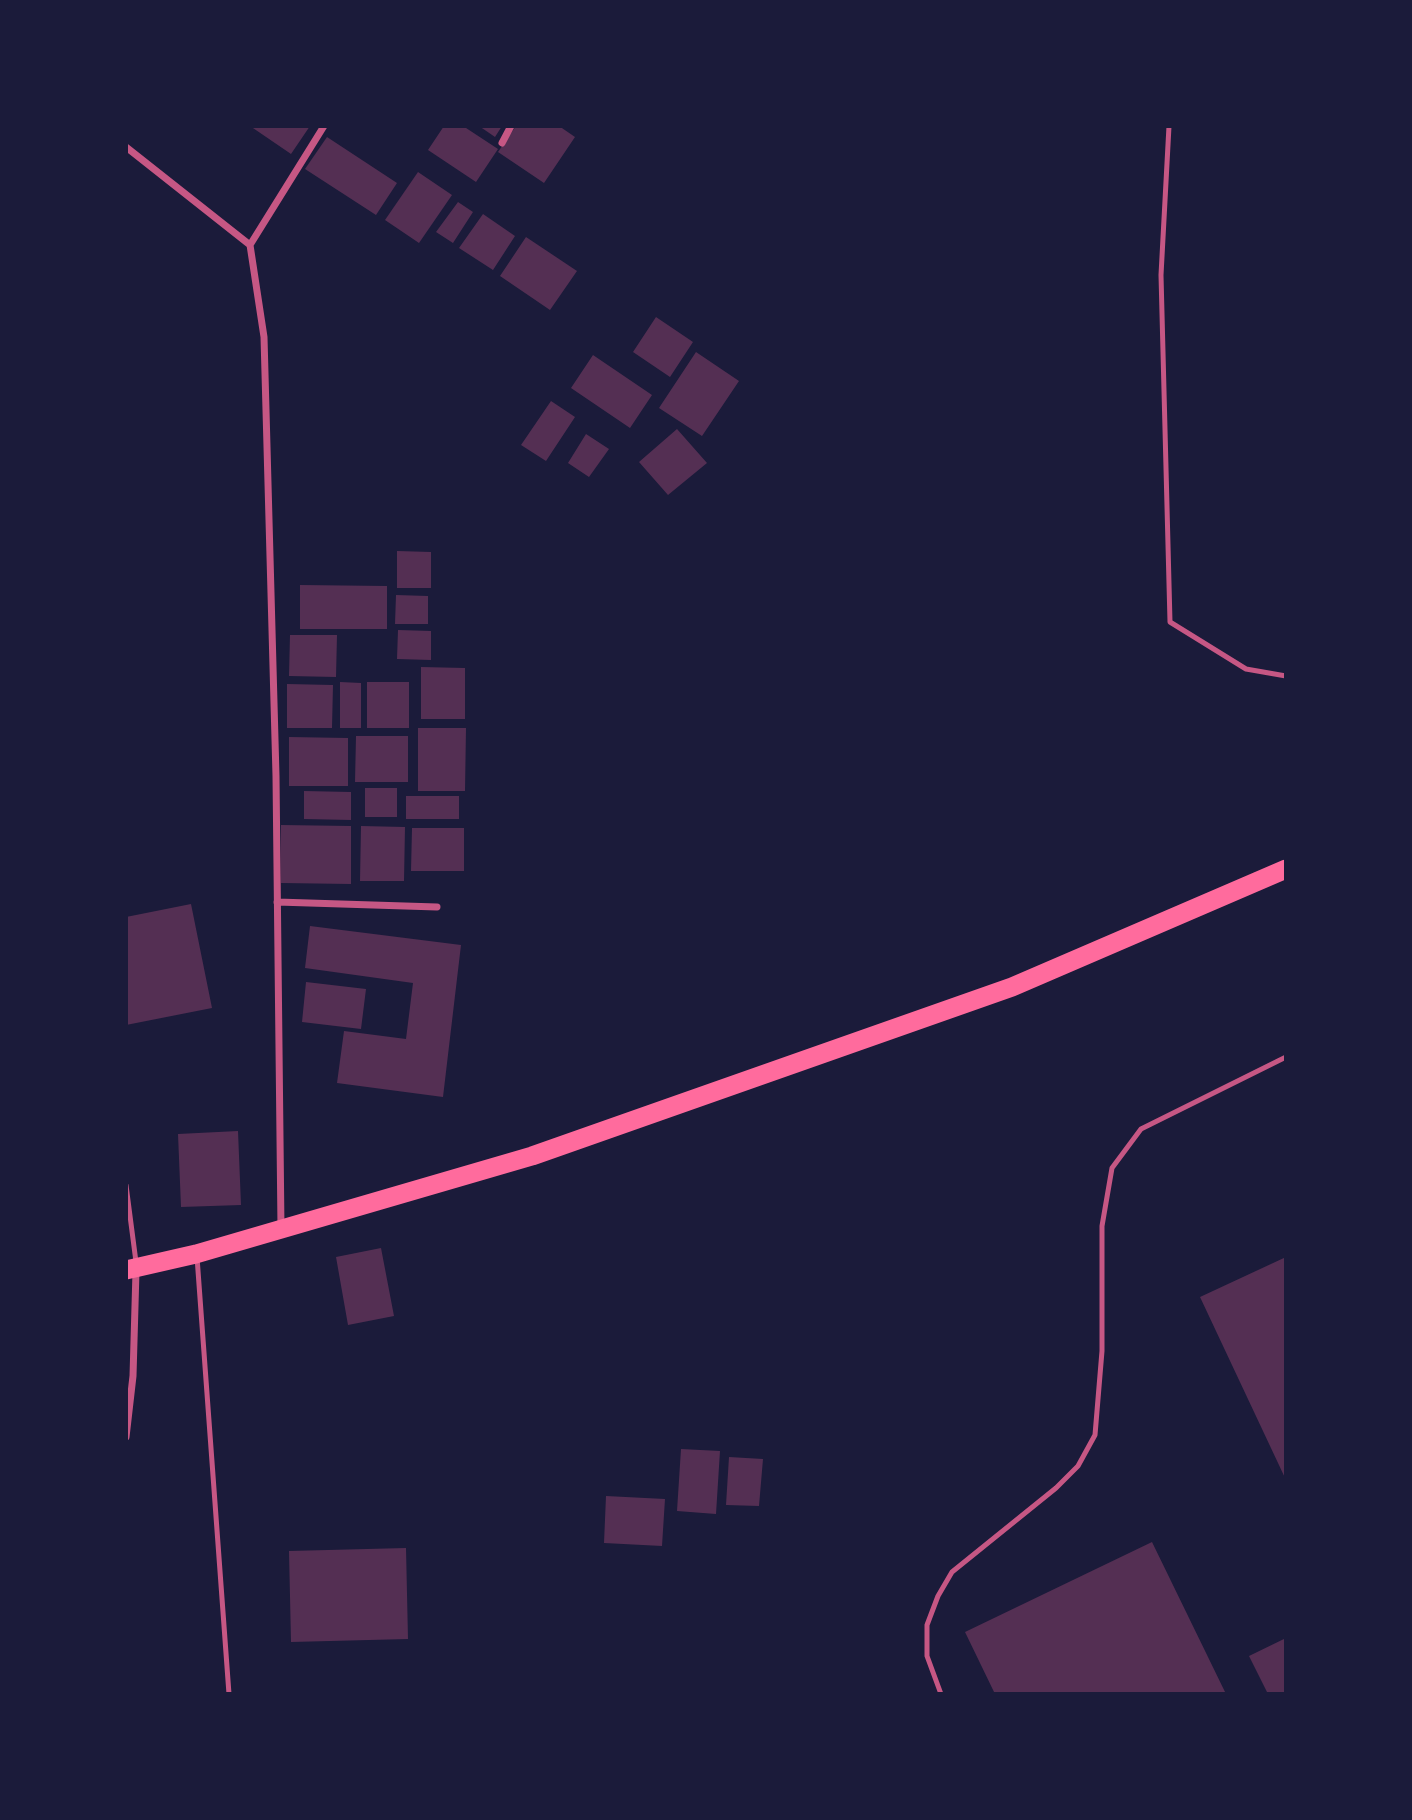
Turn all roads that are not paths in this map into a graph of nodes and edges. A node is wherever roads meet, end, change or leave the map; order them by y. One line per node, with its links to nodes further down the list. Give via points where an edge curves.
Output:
1 (324, 126): 6 (street)
2 (511, 126): 4 (street)
3 (1169, 126): 7 (lane, via 1161,275 1170,622 1246,669)
4 (502, 143)
5 (126, 147): 6 (street)
6 (250, 245): 9 (street, via 264,337)
7 (1286, 676)
8 (1286, 869): 13 (highway, via 1012,987 532,1156)
9 (277, 902): 10 (street); 13 (street)
10 (437, 907)
11 (1286, 1057): 18 (lane, via 1141,1129 1112,1168 1102,1226 1102,1351 1095,1435 1078,1466 952,1572 938,1595 927,1625 927,1656)
12 (126, 1185): 15 (lane)
13 (281, 1229): 14 (highway)
14 (196, 1254): 15 (highway); 17 (lane)
15 (131, 1269): 16 (street, via 133,1376)
16 (126, 1437)
17 (229, 1694)
18 (941, 1694)

